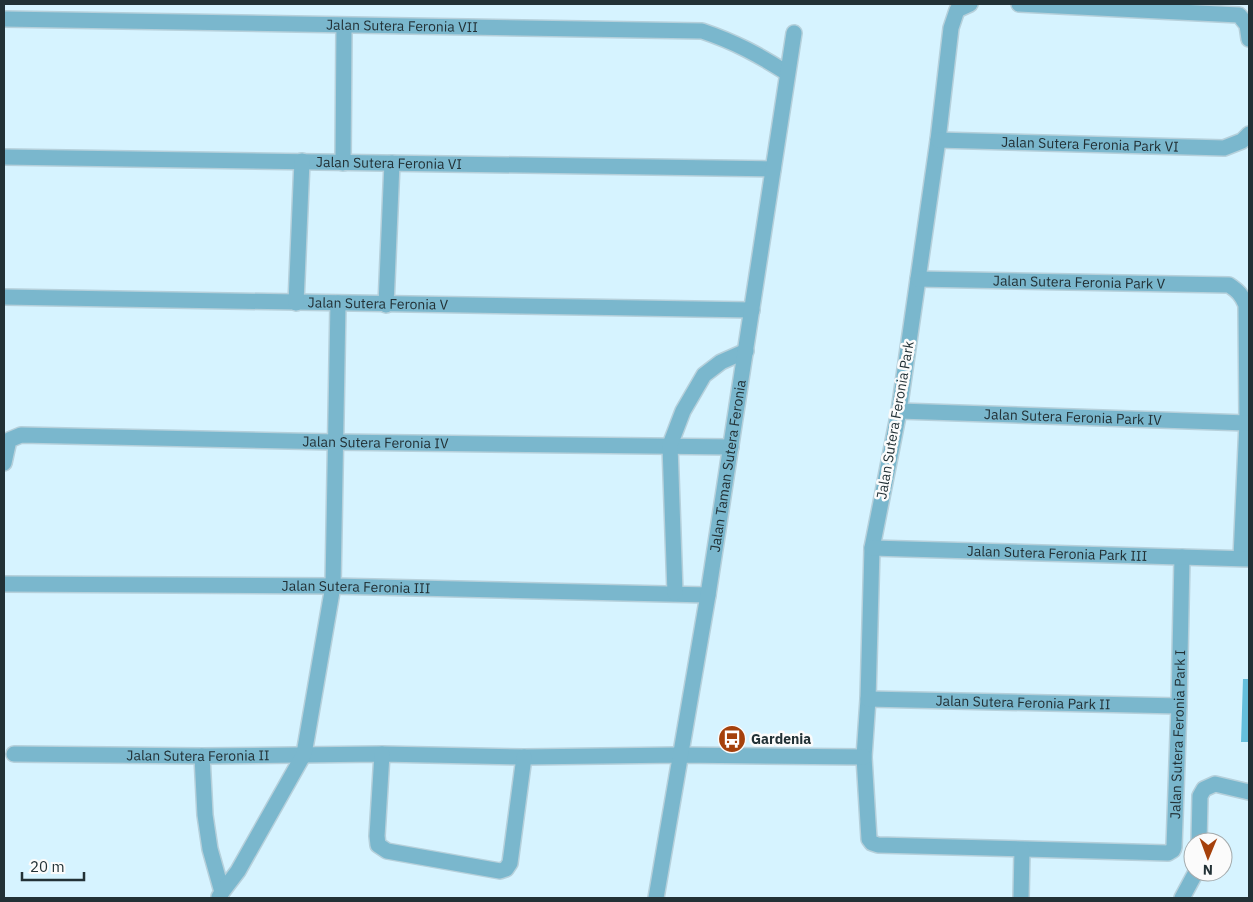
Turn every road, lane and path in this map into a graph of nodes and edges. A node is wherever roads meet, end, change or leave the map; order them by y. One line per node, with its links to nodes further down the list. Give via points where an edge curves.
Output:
1 (968, 4): 9 (street, Jalan Sutera Feronia Park, via 957,10 952,28)
2 (1019, 4): 6 (street, via 1239,16 1247,25)
3 (4, 19): 4 (street, Jalan Sutera Feronia VII)
4 (344, 26): 7 (street, Jalan Sutera Feronia VII, via 702,31 730,40); 12 (street)
5 (794, 33): 7 (street, Jalan Taman Sutera Feronia)
6 (1249, 39)
7 (788, 74): 14 (street, Jalan Taman Sutera Feronia)
8 (1246, 138): 9 (street, Jalan Sutera Feronia Park VI, via 1224,148)
9 (938, 140): 15 (street, Jalan Sutera Feronia Park)
10 (4, 157): 11 (street, Jalan Sutera Feronia VI)
11 (302, 161): 12 (street, Jalan Sutera Feronia VI); 18 (street)
12 (343, 163): 13 (street, Jalan Sutera Feronia VI)
13 (392, 163): 14 (street, Jalan Sutera Feronia VI); 20 (street)
14 (773, 169): 21 (street, Jalan Taman Sutera Feronia)
15 (918, 279): 16 (street, Jalan Sutera Feronia Park V, via 1229,285); 23 (street, Jalan Sutera Feronia Park)
16 (1238, 291): 24 (street, Jalan Sutera Feronia Park III, via 1246,304)
17 (4, 298): 18 (street, Jalan Sutera Feronia V)
18 (296, 303): 19 (street, Jalan Sutera Feronia V)
19 (338, 303): 20 (street, Jalan Sutera Feronia V); 25 (street)
20 (386, 305): 21 (street, Jalan Sutera Feronia V)
21 (752, 310): 22 (street, Jalan Taman Sutera Feronia)
22 (746, 351): 26 (street, via 721,362 704,375 683,411); 27 (street, Jalan Taman Sutera Feronia)
23 (899, 411): 24 (street, Jalan Sutera Feronia Park IV); 29 (street, Jalan Sutera Feronia Park)
24 (1247, 423): 31 (street, Jalan Sutera Feronia Park III)
25 (334, 442): 26 (street, Jalan Sutera Feronia IV); 28 (street, Jalan Sutera Feronia IV, via 21,435 9,440); 33 (street)
26 (670, 445): 27 (street, Jalan Sutera Feronia IV); 34 (street)
27 (731, 447): 35 (street, Jalan Taman Sutera Feronia)
28 (4, 463)
29 (872, 548): 30 (street, Jalan Sutera Feronia Park III); 36 (street, Jalan Sutera Feronia Park)
30 (1182, 557): 31 (street, Jalan Sutera Feronia Park III); 37 (street, Jalan Sutera Feronia Park I)
31 (1245, 558)
32 (4, 584): 33 (street, Jalan Sutera Feronia III)
33 (332, 586): 34 (street, Jalan Sutera Feronia III); 39 (street)
34 (675, 593): 35 (street, Jalan Sutera Feronia III)
35 (708, 595): 41 (street, Jalan Taman Sutera Feronia)
36 (868, 699): 37 (street, Jalan Sutera Feronia Park II); 44 (street, Jalan Sutera Feronia Park)
37 (1179, 706): 48 (street, Jalan Sutera Feronia Park I, via 1172,850 1168,853)
38 (14, 754): 42 (street, Jalan Sutera Feronia II)
39 (304, 754): 40 (street, Jalan Sutera Feronia II); 42 (street, Jalan Sutera Feronia II); 50 (street, via 238,871)
40 (382, 754): 43 (street, Jalan Sutera Feronia II); 43 (street, via 378,845 387,851 500,871 510,863)
41 (679, 755): 43 (street, Jalan Sutera Feronia II); 44 (street, Jalan Sutera Feronia II); 51 (street, Jalan Taman Sutera Feronia)
42 (202, 756): 50 (street, via 205,815)
43 (524, 757)
44 (864, 757): 47 (street, Jalan Sutera Feronia Park, via 869,839)
45 (1249, 792): 46 (street, via 1215,784 1204,788 1200,796)
46 (1199, 832)
47 (872, 843): 48 (street, Jalan Sutera Feronia Park I)
48 (1022, 850): 52 (street)
49 (1191, 882): 53 (street)
50 (220, 895)
51 (656, 898)
52 (1021, 898)
53 (1182, 898)

